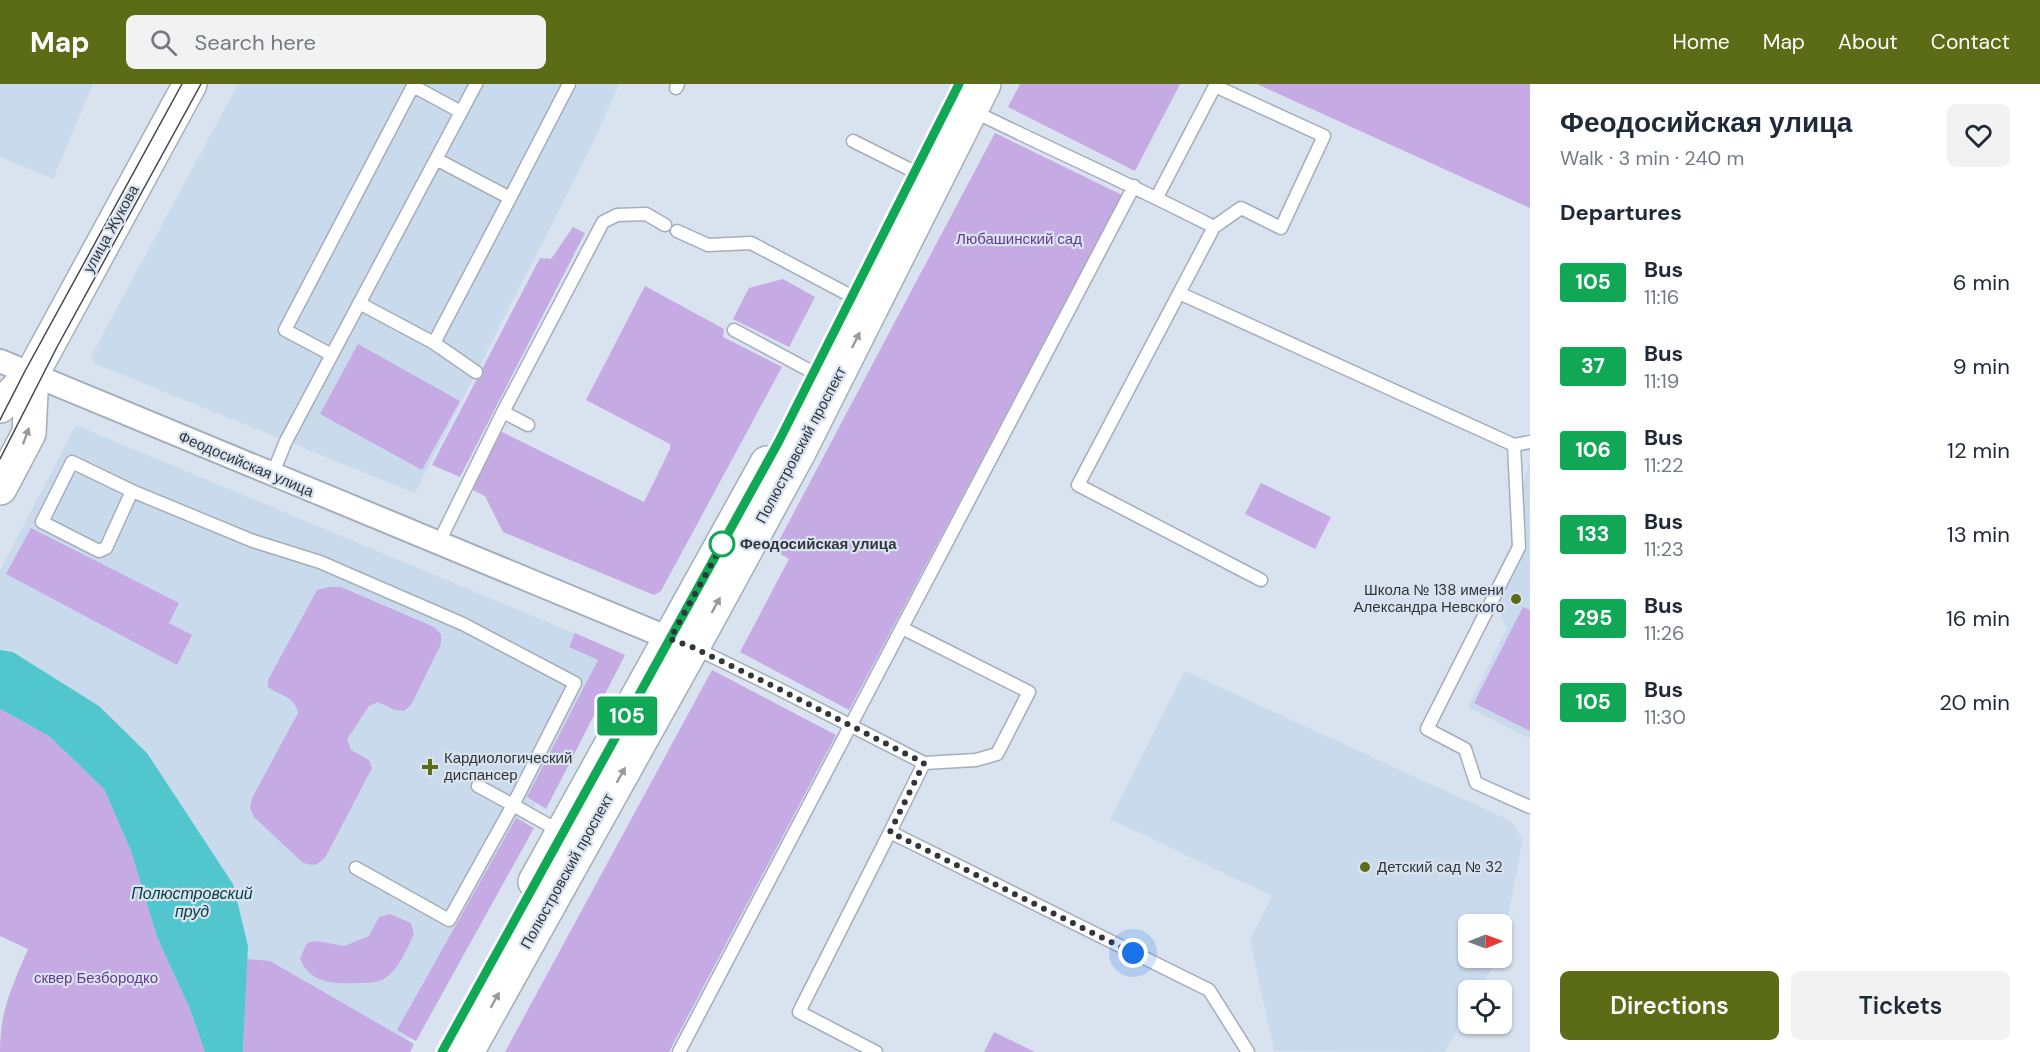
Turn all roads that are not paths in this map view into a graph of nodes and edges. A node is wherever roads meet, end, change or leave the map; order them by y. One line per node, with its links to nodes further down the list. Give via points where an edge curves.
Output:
1 (190, 84): 24 (main road, улица Жукова)
2 (476, 84): 6 (lane)
3 (569, 84): 12 (lane)
4 (412, 85): 6 (lane); 21 (lane, via 285,330)
5 (966, 94): 9 (main road, Полюстровский проспект); 10 (lane)
6 (461, 112): 8 (lane)
7 (853, 141): 9 (lane)
8 (436, 159): 12 (lane); 18 (lane)
9 (925, 177): 17 (main road, Полюстровский проспект)
10 (1134, 186): 11 (lane); 36 (lane)
11 (1157, 197): 14 (lane); 14 (lane, via 1215,86 1324,136 1281,228 1241,208)
12 (510, 198): 20 (lane)
13 (665, 225): 27 (lane, via 646,214 617,215 603,222)
14 (1214, 226): 16 (lane)
15 (677, 231): 17 (lane, via 708,245 751,243)
16 (1179, 293): 30 (lane); 35 (lane, via 1078,485)
17 (862, 302): 25 (main road, Полюстровский проспект)
18 (359, 303): 20 (lane); 21 (lane)
19 (734, 330): 25 (lane)
20 (434, 343): 23 (lane)
21 (332, 355): 31 (lane)
22 (0, 361): 24 (street, Феодосийская улица)
23 (477, 372)
24 (32, 374): 26 (main road, улица Жукова); 31 (street, Феодосийская улица); 32 (main road, улица Жукова, one-way to 24, via 29,433)
25 (824, 378): 37 (main road, Полюстровский проспект, via 774,451)
26 (0, 406)
27 (503, 412): 28 (lane); 34 (lane)
28 (528, 425)
29 (1530, 442): 30 (lane)
30 (1514, 445): 42 (lane, via 1519,547 1427,729 1465,749 1476,783)
31 (272, 475): 34 (street, Феодосийская улица)
32 (0, 488)
33 (132, 491): 33 (lane, via 72,462 42,522 99,551 106,548); 41 (lane, via 253,541 320,562 463,624 575,683)
34 (438, 544): 37 (street, Феодосийская улица)
35 (1261, 580)
36 (902, 628): 38 (lane); 39 (lane, via 1029,692 997,754 976,760)
37 (681, 643): 38 (lane); 44 (main road, Полюстровский проспект)
38 (850, 726): 39 (lane); 48 (lane)
39 (924, 763): 43 (lane)
40 (478, 786): 41 (lane)
41 (513, 805): 44 (lane); 45 (lane, via 448,920)
42 (1530, 807)
43 (890, 832): 49 (lane, via 799,1012); 50 (lane, via 1209,990)
44 (573, 838): 46 (main road, Полюстровский проспект); 47 (main road, Полюстровский проспект, one-way to 44)
45 (356, 868)
46 (442, 1052)
47 (467, 1052)
48 (679, 1052)
49 (876, 1052)
50 (1248, 1052)

